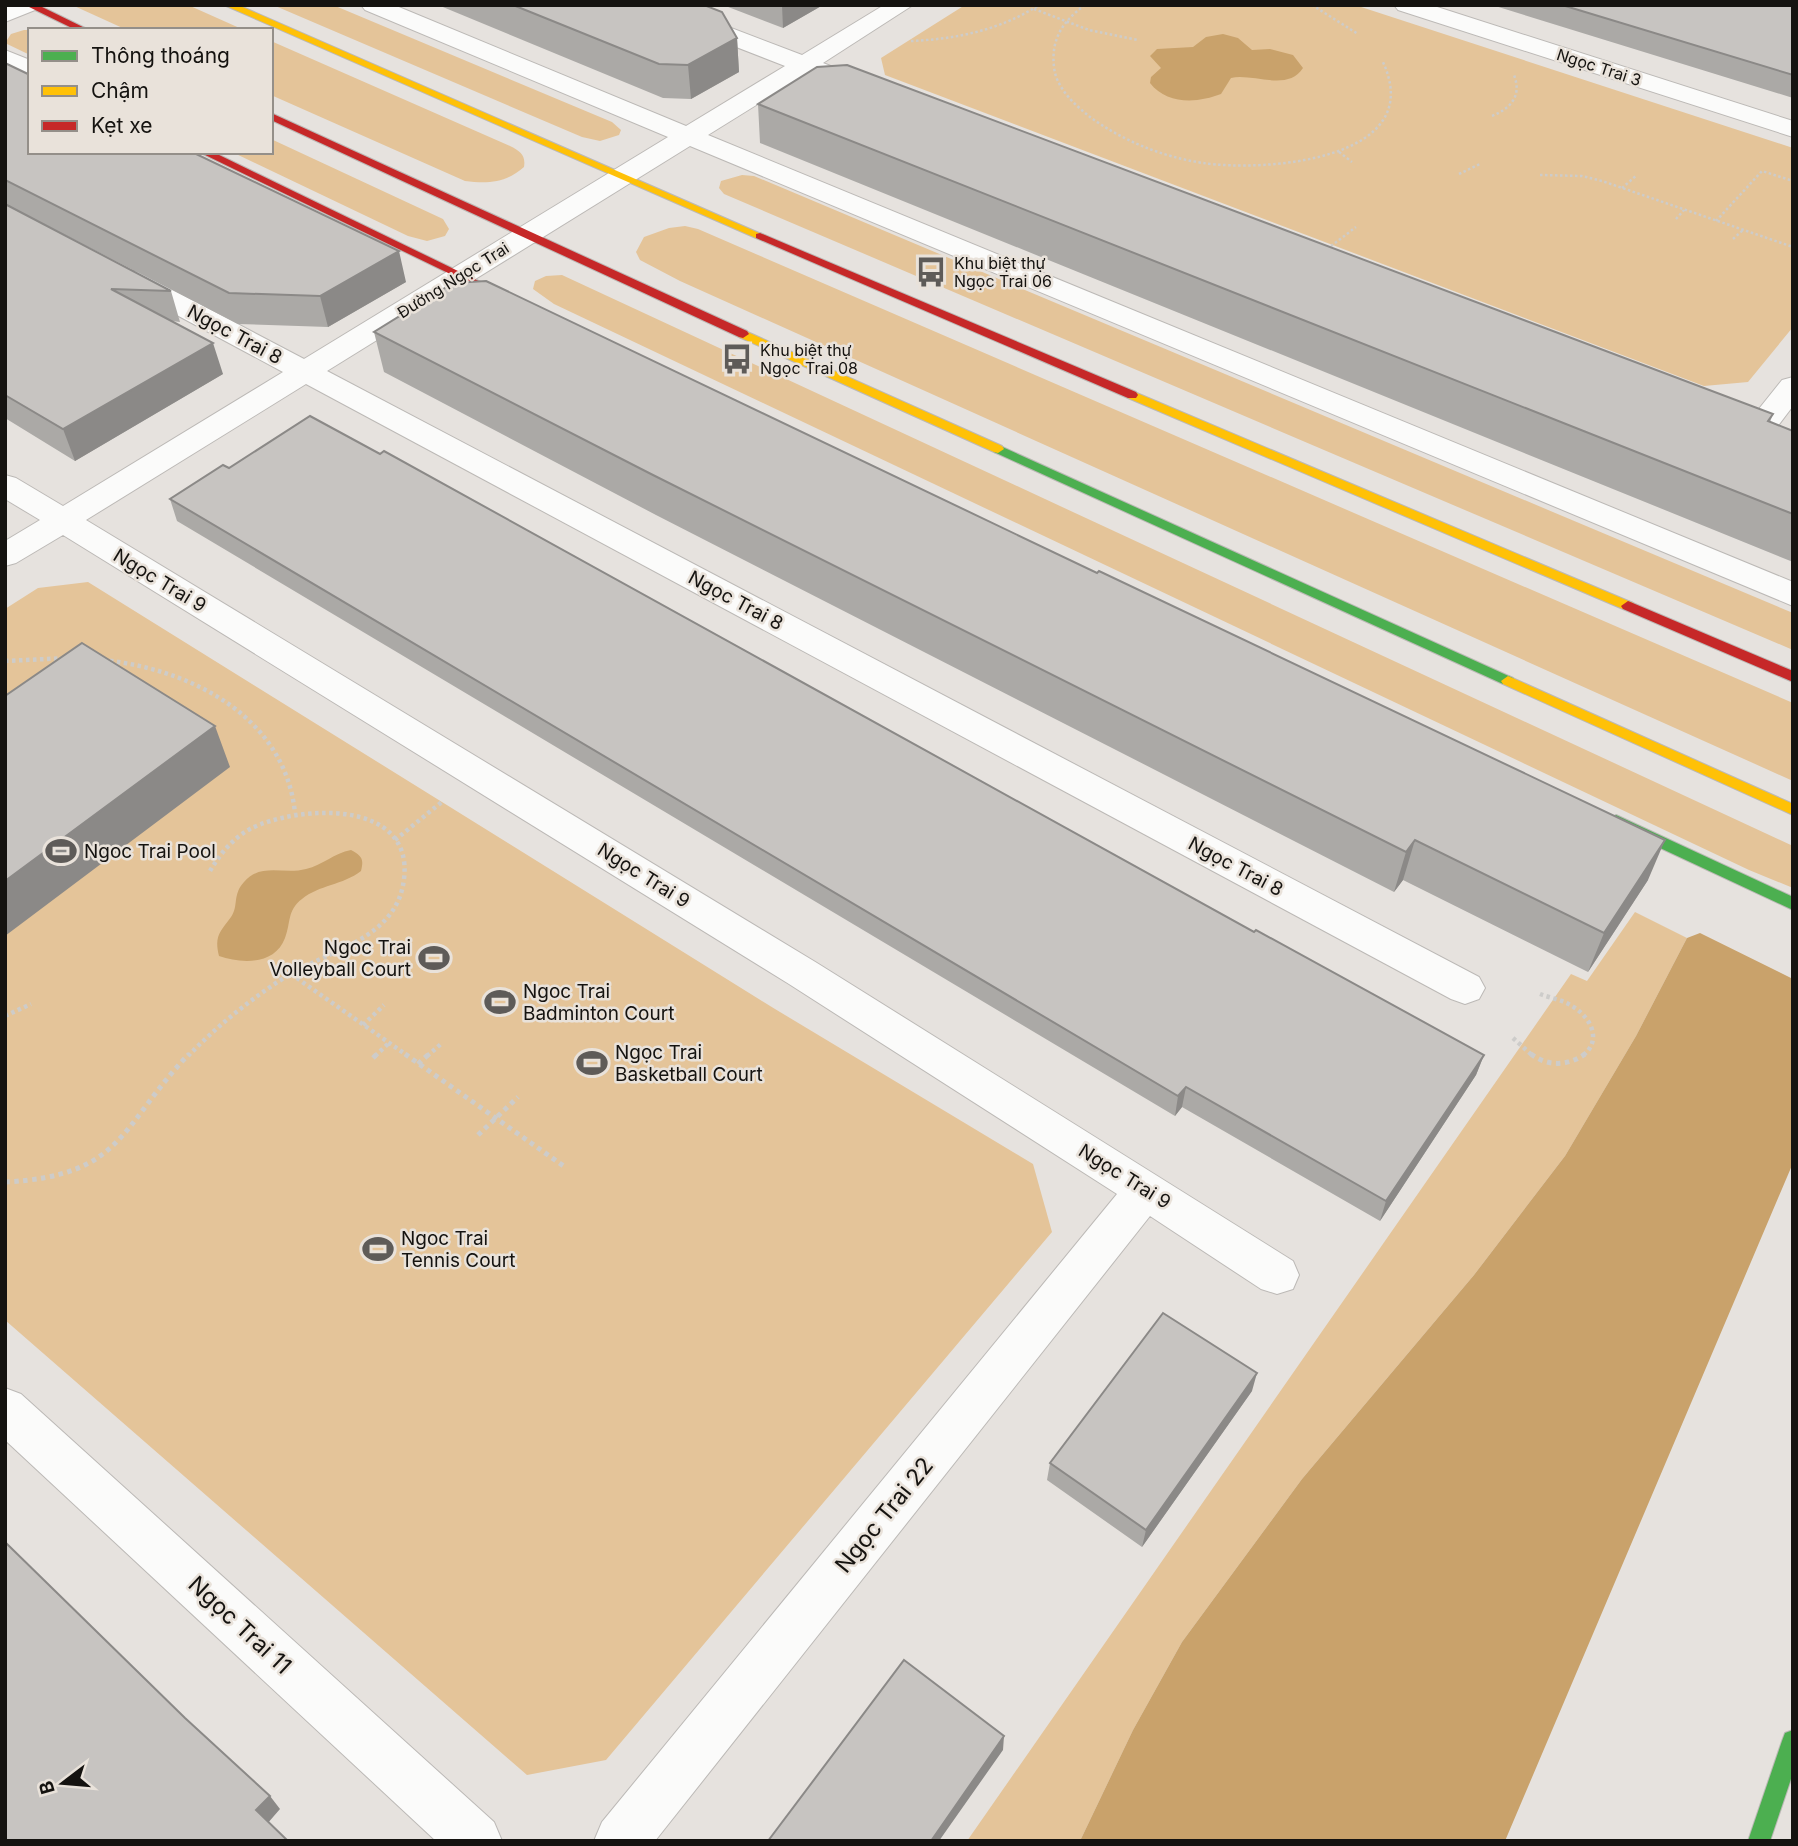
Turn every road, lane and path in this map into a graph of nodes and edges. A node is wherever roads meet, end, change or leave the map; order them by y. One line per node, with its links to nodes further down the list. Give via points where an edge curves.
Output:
1 (29, 5): 11 (street); 13 (main road)
2 (229, 5): 32 (main road)
3 (373, 5): 24 (street)
4 (649, 5): 19 (street)
5 (901, 5): 19 (street, Đường Ngọc Trai)
6 (1039, 5): 10 (path)
7 (1085, 5): 12 (path)
8 (1312, 5): 14 (path)
9 (1406, 5): 23 (street, Ngọc Trai 3)
10 (1034, 9): 12 (path); 16 (path, via 964,35)
11 (5, 15)
12 (1068, 20): 15 (path, via 1089,30); 25 (path, via 1053,44 1051,62 1057,78 1088,117 1112,132 1170,155 1217,164 1272,165)
13 (80, 28)
14 (1358, 34)
15 (1138, 40)
16 (904, 41)
17 (5, 57): 20 (street)
18 (1382, 60): 25 (path, via 1392,83 1389,110 1370,134)
19 (805, 65): 21 (street); 24 (street, Đường Ngọc Trai)
20 (28, 68)
21 (889, 97)
22 (273, 117): 40 (main road)
23 (1793, 129)
24 (689, 136): 32 (street, Đường Ngọc Trai); 53 (street)
25 (1338, 152): 27 (path)
26 (208, 154): 45 (main road)
27 (1352, 162)
28 (1480, 164): 29 (path)
29 (1459, 174)
30 (1637, 175): 34 (path)
31 (1540, 176): 34 (path, via 1582,176)
32 (622, 177): 40 (street, Đường Ngọc Trai); 57 (main road)
33 (1793, 181): 37 (path, via 1762,171)
34 (1622, 188): 35 (path)
35 (1684, 210): 36 (path); 37 (path)
36 (1676, 219)
37 (1716, 220): 39 (path)
38 (1356, 227): 43 (path)
39 (1743, 230): 41 (path); 42 (path)
40 (526, 235): 45 (street, Đường Ngọc Trai); 59 (main road)
41 (1734, 239)
42 (1793, 247)
43 (1327, 249)
44 (103, 265): 47 (street, Ngọc Trai 8)
45 (461, 276): 46 (main road); 47 (street, Đường Ngọc Trai)
46 (531, 309)
47 (305, 371): 51 (street, Đường Ngọc Trai); 66 (street, Ngọc Trai 8)
48 (1793, 386): 49 (street)
49 (1757, 432)
50 (5, 485): 51 (street, Ngọc Trai 9)
51 (63, 521): 52 (street, Đường Ngọc Trai); 82 (street, Ngọc Trai 9, via 479,773)
52 (5, 556)
53 (1793, 595)
54 (71, 658): 56 (path)
55 (95, 659): 60 (path, via 168,669 209,687 268,742 290,781)
56 (5, 661)
57 (1793, 677)
58 (454, 793): 62 (path)
59 (1793, 810)
60 (295, 813): 62 (path, via 352,813 386,827); 63 (path, via 259,825 229,844)
61 (1603, 815): 64 (main road)
62 (395, 840): 65 (path, via 405,877 394,910 374,934)
63 (210, 871)
64 (1793, 904)
65 (290, 974): 71 (path); 81 (path, via 199,1046 106,1154 82,1168 31,1181)
66 (1465, 988)
67 (1540, 994): 72 (path, via 1586,1015 1594,1030 1594,1046 1574,1063 1556,1065 1534,1059)
68 (31, 1004): 70 (path)
69 (384, 1005): 71 (path)
70 (5, 1016)
71 (363, 1025): 73 (path)
72 (1513, 1038)
73 (389, 1043): 75 (path); 76 (path)
74 (441, 1044): 76 (path)
75 (373, 1058)
76 (418, 1064): 78 (path)
77 (518, 1097): 78 (path)
78 (495, 1118): 79 (path); 80 (path)
79 (478, 1135)
80 (565, 1167)
81 (5, 1182)
82 (1146, 1189): 83 (street, Ngọc Trai 9); 87 (street, Ngọc Trai 22)
83 (1277, 1275)
84 (5, 1409): 86 (street, Ngọc Trai 11)
85 (1793, 1741): 88 (main road)
86 (475, 1841)
87 (621, 1841)
88 (1759, 1841)

